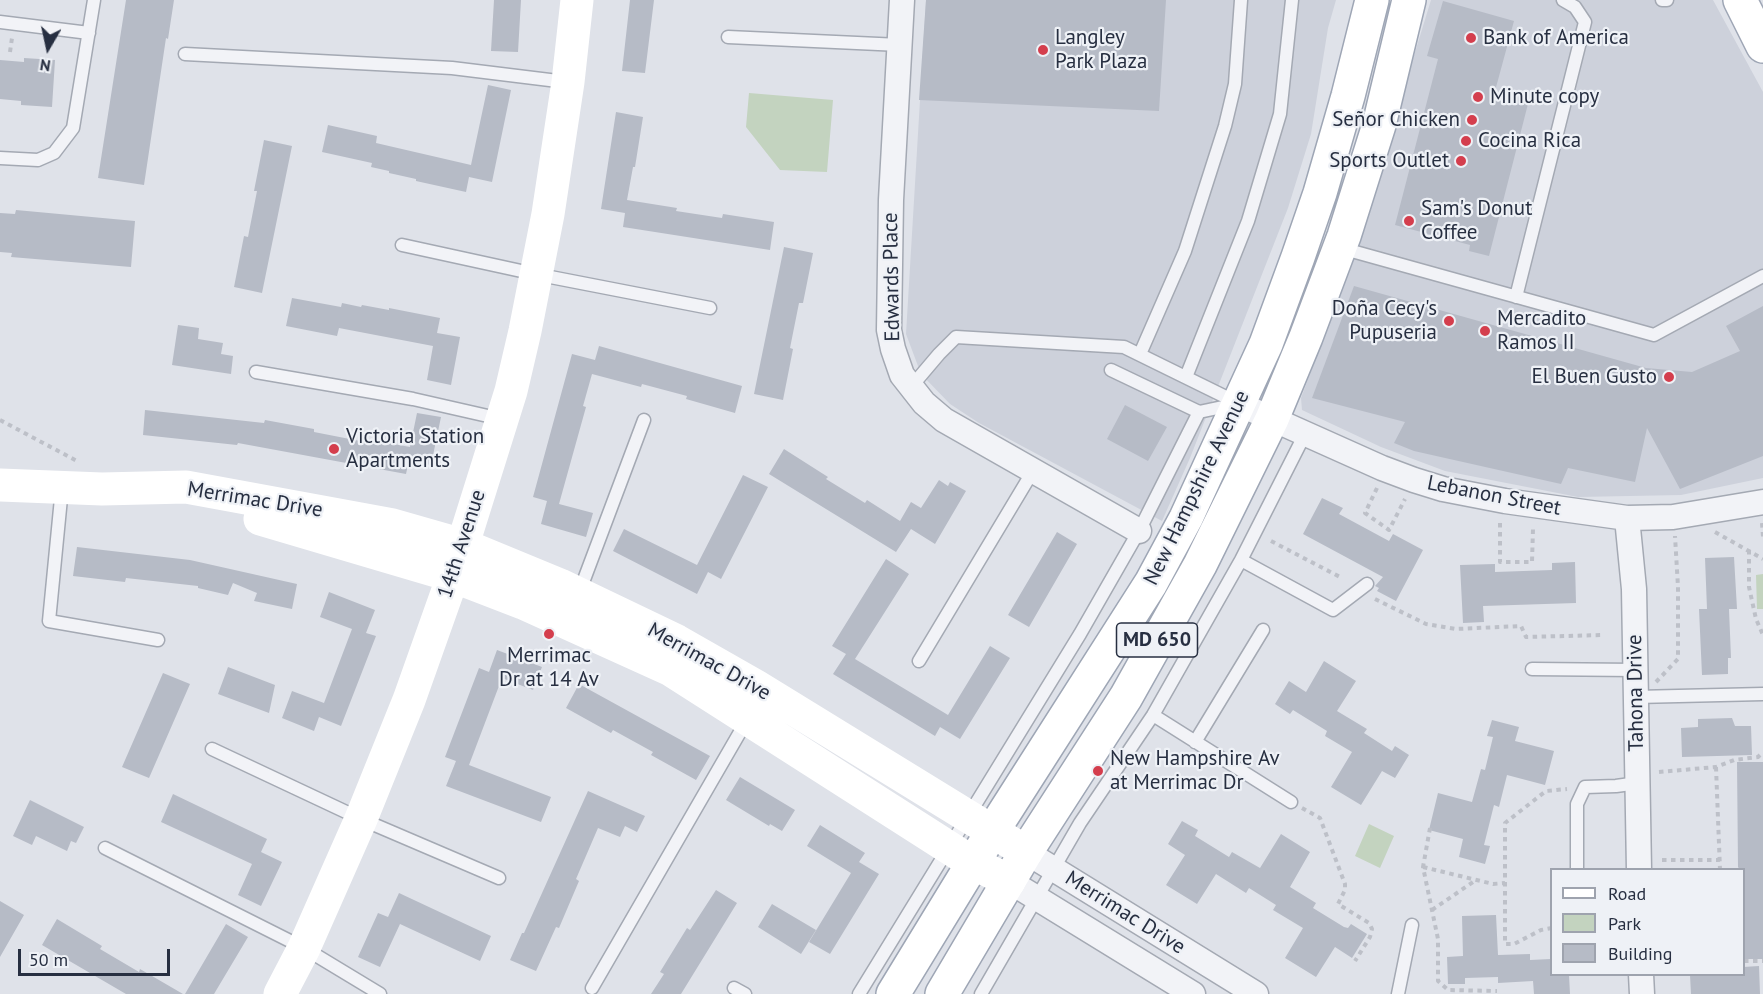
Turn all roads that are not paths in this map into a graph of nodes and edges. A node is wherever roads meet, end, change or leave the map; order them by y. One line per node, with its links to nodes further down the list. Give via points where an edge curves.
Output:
1 (94, 0): 13 (lane)
2 (577, 0): 18 (street, 14th Avenue)
3 (902, 0): 15 (street, Edwards Place)
4 (1241, 0): 26 (lane, via 1235,84 1224,126 1185,251)
5 (1292, 0): 29 (lane, via 1280,114 1248,221)
6 (1372, 0): 31 (street, New Hampshire Avenue / MD 650, via 1320,193 1266,344)
7 (1409, 0): 21 (street, New Hampshire Avenue / MD 650, via 1379,125)
8 (1563, 0): 24 (lane, via 1575,7 1585,22)
9 (1662, 0): 10 (lane)
10 (1667, 0)
11 (1740, 0): 16 (street)
12 (0, 22): 13 (lane)
13 (89, 33): 19 (lane, via 73,128 66,139 54,153 38,160)
14 (728, 37): 15 (lane)
15 (900, 45): 30 (street, Edwards Place, via 891,200 889,330 902,375)
16 (1763, 46)
17 (185, 54): 18 (lane, via 452,68)
18 (568, 82): 22 (street, 14th Avenue)
19 (0, 158)
20 (402, 245): 22 (lane)
21 (1339, 248): 24 (lane); 34 (street, New Hampshire Avenue / MD 650)
22 (535, 274): 25 (lane); 33 (street, 14th Avenue)
23 (1763, 276): 24 (lane, via 1654,335)
24 (1516, 297)
25 (710, 308)
26 (1140, 354): 29 (lane); 30 (lane, via 1124,346 956,337)
27 (1111, 370): 32 (lane)
28 (256, 372): 33 (lane)
29 (1186, 377): 31 (lane)
30 (911, 387): 37 (street, Edwards Place, via 944,420)
31 (1239, 404): 32 (lane); 34 (street, Lebanon Street); 63 (street, New Hampshire Avenue / MD 650, via 1151,583)
32 (1199, 412): 43 (lane)
33 (502, 419): 44 (street, 14th Avenue)
34 (1272, 419): 36 (street, Lebanon Street); 65 (street, New Hampshire Avenue / MD 650, via 1200,565 1126,698)
35 (644, 420): 48 (lane)
36 (1305, 434): 42 (street, Lebanon Street, via 1382,468 1443,489); 45 (lane)
37 (1033, 471): 43 (street, Edwards Place); 51 (lane)
38 (71, 475): 39 (street, Merrimac Drive); 40 (street, Merrimac Drive); 50 (lane, via 49,621)
39 (0, 485)
40 (102, 489): 44 (street, Merrimac Drive, via 186,487 393,525); 46 (street, Merrimac Drive, via 253,517)
41 (1763, 502): 42 (street, Lebanon Street, via 1673,517)
42 (1627, 518): 53 (street, Tahona Drive)
43 (1139, 531): 63 (lane, via 1080,634)
44 (463, 545): 46 (street, 14th Avenue); 48 (street, Merrimac Drive)
45 (1241, 560): 47 (lane, via 1333,610); 56 (lane)
46 (453, 576): 57 (street, Merrimac Drive, via 534,607 671,670); 62 (street, 14th Avenue)
47 (1367, 584)
48 (579, 594): 63 (street, Merrimac Drive, via 698,653)
49 (1263, 630): 58 (lane)
50 (158, 640)
51 (919, 661)
52 (1532, 669): 53 (lane)
53 (1646, 676): 55 (street, Tahona Drive)
54 (1763, 694): 55 (lane)
55 (1636, 696): 60 (street, Tahona Drive)
56 (1153, 715): 58 (lane); 69 (lane, via 1080,823)
57 (748, 719): 66 (street, Merrimac Drive); 76 (lane)
58 (1195, 742): 61 (lane)
59 (212, 749): 62 (lane)
60 (1648, 778): 67 (lane, via 1616,786 1585,786 1577,804); 68 (street, Tahona Drive)
61 (1291, 802)
62 (361, 819): 70 (lane); 74 (street, 14th Avenue)
63 (981, 825): 65 (street, Merrimac Drive); 66 (street, New Hampshire Avenue / MD 650)
64 (105, 848): 74 (lane)
65 (1026, 852): 69 (street, Merrimac Drive); 71 (street, New Hampshire Avenue / MD 650)
66 (962, 855): 71 (street, Merrimac Drive); 79 (lane); 80 (street, New Hampshire Avenue / MD 650)
67 (1577, 868)
68 (1640, 868)
69 (1054, 869): 72 (lane); 84 (street, Merrimac Drive)
70 (499, 878)
71 (1009, 881): 72 (street, Merrimac Drive); 81 (street, New Hampshire Avenue / MD 650)
72 (1038, 899): 82 (lane); 83 (street, Merrimac Drive)
73 (1412, 926): 85 (lane)
74 (304, 948): 77 (street, 14th Avenue); 78 (lane)
75 (1641, 976): 86 (street)
76 (592, 988)
77 (280, 994)
78 (380, 994)
79 (859, 994)
80 (893, 994)
81 (942, 994)
82 (981, 994)
83 (1193, 994)
84 (1256, 994)
85 (1398, 994)
86 (1642, 994)

